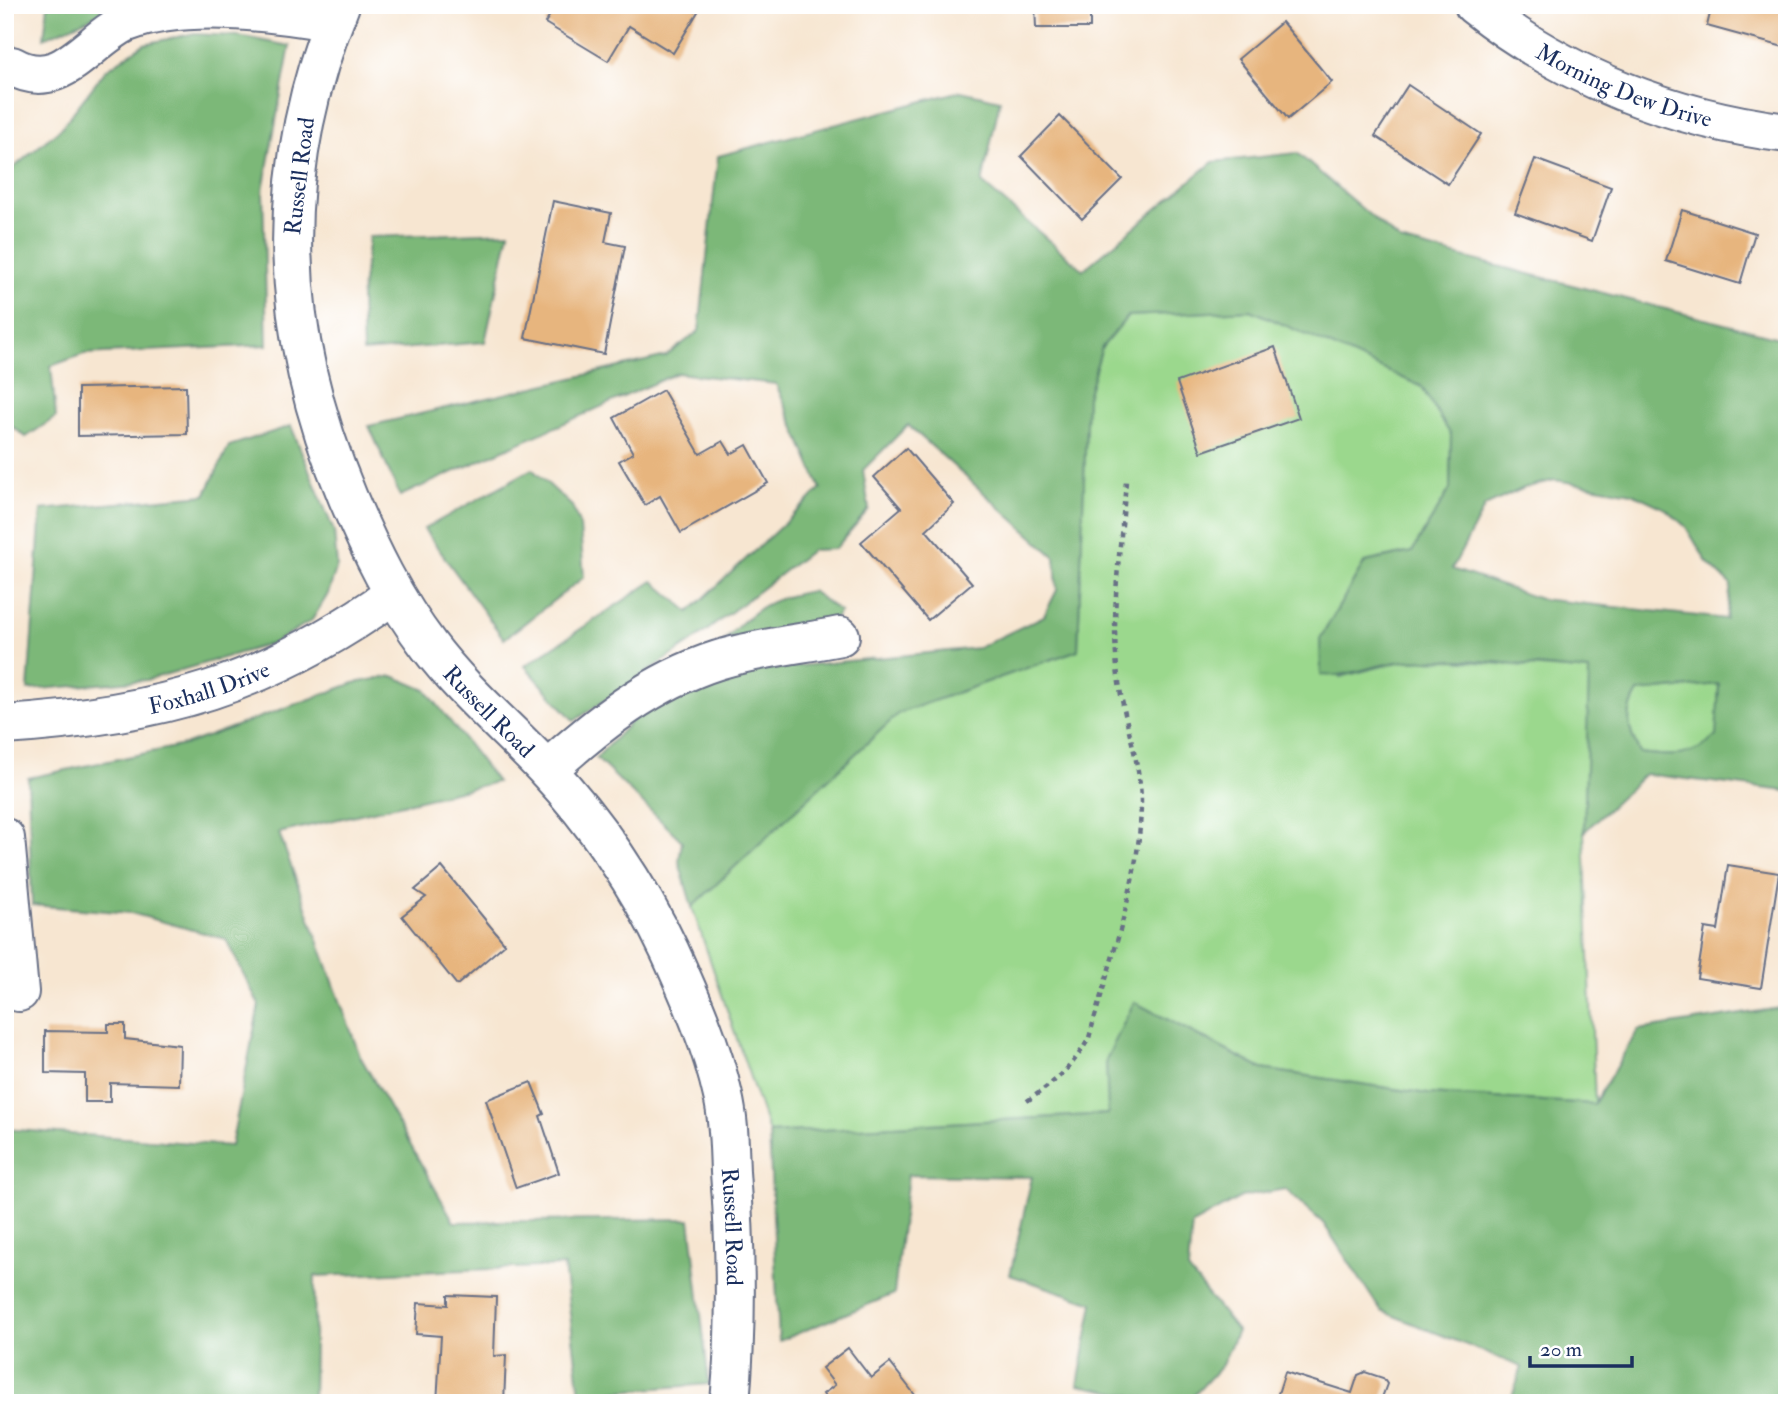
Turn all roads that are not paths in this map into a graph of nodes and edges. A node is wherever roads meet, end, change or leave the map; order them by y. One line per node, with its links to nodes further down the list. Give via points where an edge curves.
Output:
1 (1474, 5): 4 (street, Morning Dew Drive, via 1523,39 1619,91 1680,114)
2 (336, 14): 3 (street, via 189,8 157,11 126,22 62,70 43,75 23,73); 5 (street, Russell Road, via 308,101 294,180 290,250 296,319 309,388 330,454 372,555)
3 (12, 66)
4 (1787, 134)
5 (394, 594): 7 (street, Foxhall Drive, via 303,653 229,685 138,710); 8 (street, Russell Road, via 429,646 472,696)
6 (840, 636): 8 (street, via 720,660 687,672 636,698)
7 (5, 725)
8 (547, 770): 11 (street, Russell Road, via 595,828 668,949 700,1021 724,1097 736,1246)
9 (5, 838): 10 (street)
10 (19, 992)
11 (730, 1403)

